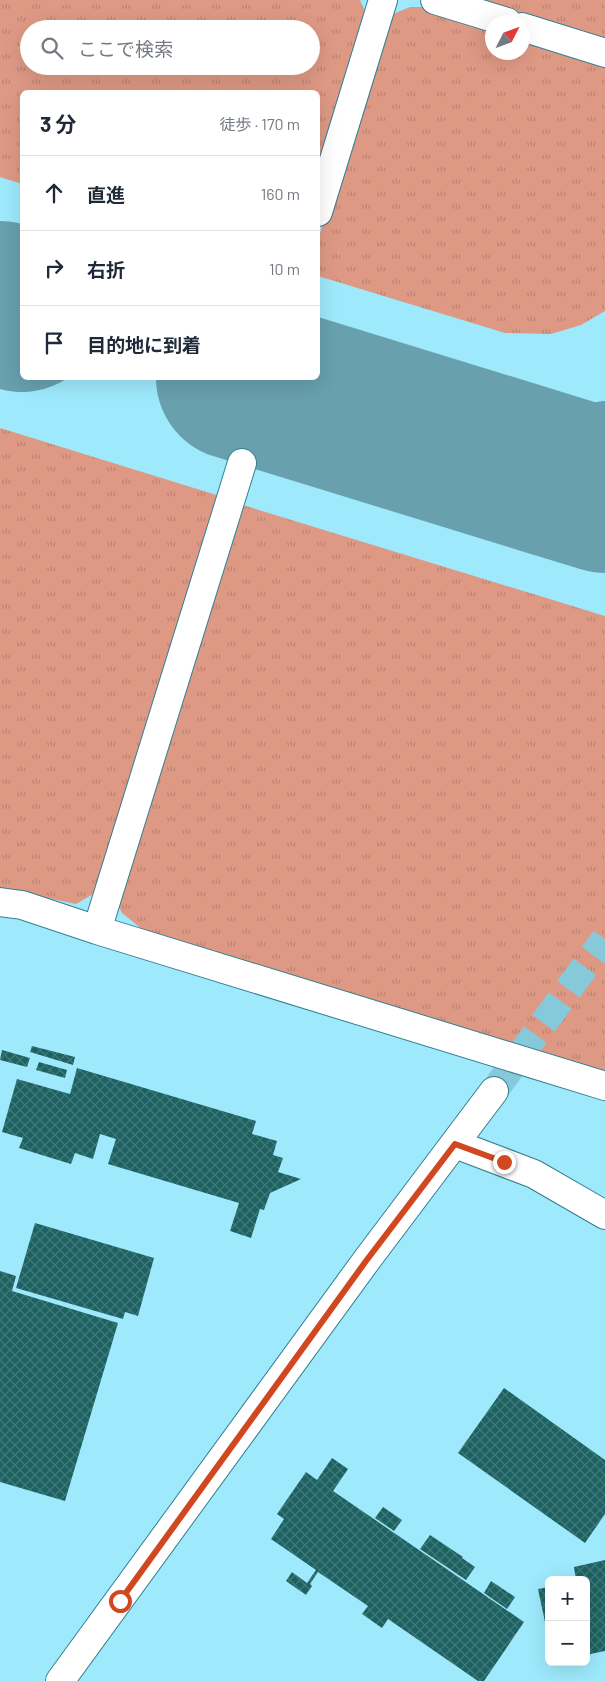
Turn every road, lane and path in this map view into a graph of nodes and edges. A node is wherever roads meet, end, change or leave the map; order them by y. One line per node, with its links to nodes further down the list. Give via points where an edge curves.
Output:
1 (383, 0): 6 (street)
2 (434, 0): 3 (street)
3 (485, 15)
4 (530, 30): 5 (street)
5 (605, 53)
6 (320, 205)
7 (242, 463): 9 (street)
8 (0, 902): 9 (street, via 22,905)
9 (97, 930): 10 (street)
10 (605, 1086)
11 (494, 1091): 12 (street)
12 (455, 1144): 13 (street, via 534,1174); 14 (street)
13 (605, 1215)
14 (60, 1681)

